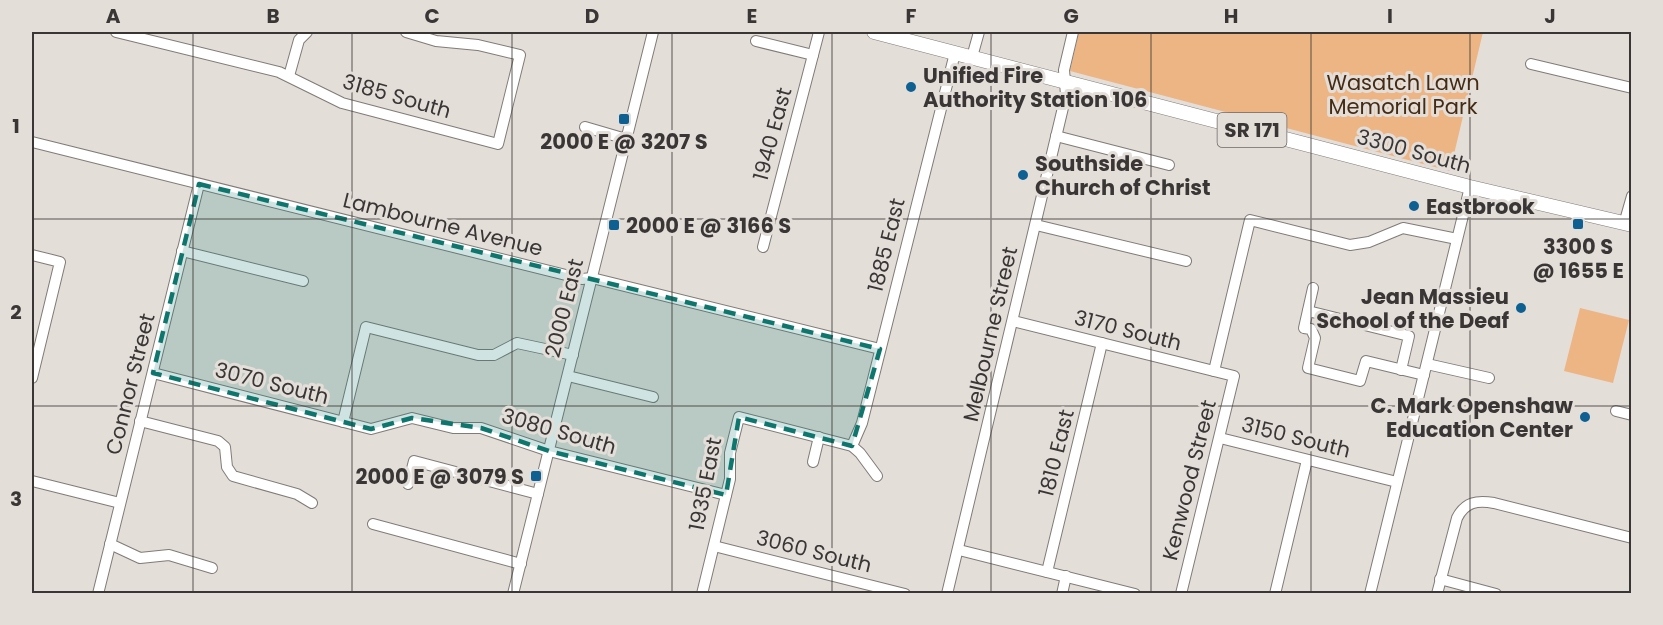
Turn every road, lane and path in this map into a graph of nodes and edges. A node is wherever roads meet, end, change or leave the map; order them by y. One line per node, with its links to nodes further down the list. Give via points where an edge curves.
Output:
1 (116, 32): 14 (street, 3185 South)
2 (307, 32): 14 (street, via 299,40)
3 (406, 32): 14 (street, 3185 South, via 520,55 498,144 342,104)
4 (653, 32): 19 (street, 2000 East)
5 (819, 32): 11 (street, 1940 East)
6 (874, 32): 10 (main road, 3300 South / SR 171)
7 (979, 32): 12 (street)
8 (1073, 32): 15 (street, Melbourne Street)
9 (756, 41): 11 (street)
10 (955, 53): 12 (main road, 3300 South / SR 171); 39 (street, 1885 East)
11 (813, 55): 28 (street, 1940 East)
12 (972, 57): 15 (main road, 3300 South / SR 171)
13 (1531, 64): 16 (street)
14 (289, 76)
15 (1065, 82): 18 (street, Melbourne Street, via 1066,95); 23 (main road, 3300 South / SR 171)
16 (1632, 88)
17 (585, 127): 19 (street)
18 (1056, 136): 21 (street); 25 (street, Melbourne Street)
19 (626, 139): 32 (street, 2000 East)
20 (32, 142): 22 (street, Lambourne Avenue)
21 (1169, 165)
22 (199, 184): 29 (street, Connor Street); 32 (street, Lambourne Avenue, via 579,278)
23 (1470, 187): 26 (main road, 3300 South / SR 171); 27 (street)
24 (1632, 196): 26 (street)
25 (1036, 225): 31 (street); 36 (street, Melbourne Street)
26 (1628, 225)
27 (1457, 239): 41 (street); 43 (street, Kenwood Street, via 1404,228 1350,245 1250,220)
28 (763, 247)
29 (182, 252): 33 (street); 44 (street, Connor Street)
30 (32, 255): 38 (street, via 60,262)
31 (1186, 261)
32 (592, 278): 39 (street, Lambourne Avenue); 40 (street, 2000 East)
33 (303, 281)
34 (1313, 288): 35 (street)
35 (1308, 311): 42 (street, via 1409,336); 42 (street, via 1304,328 1311,329 1316,338 1308,368 1360,381 1366,361)
36 (1013, 321): 37 (street, 3170 South); 74 (street, Melbourne Street)
37 (1102, 343): 43 (street, 3170 South); 77 (street, 1810 East)
38 (35, 344): 48 (street)
39 (880, 349): 58 (street, 1885 East, via 862,423)
40 (573, 355): 46 (street, 2000 East); 54 (street, via 517,343 494,355 478,356 366,327)
41 (1426, 364): 45 (street); 49 (street)
42 (1401, 370): 45 (street)
43 (1214, 371): 47 (street, 3170 South)
44 (153, 373): 53 (street, Connor Street); 54 (street, 3070 South)
45 (1424, 375): 64 (street)
46 (568, 376): 50 (street); 59 (street, 2000 East)
47 (1234, 376): 57 (street, Kenwood Street)
48 (32, 378)
49 (1489, 378)
50 (653, 397)
51 (1616, 411): 52 (street)
52 (1632, 415)
53 (140, 421): 68 (street, Connor Street); 69 (street, via 218,441 226,450 227,467 233,476 297,494)
54 (343, 422): 55 (street, 3070 South)
55 (381, 428): 59 (street, 3080 South, via 412,418 453,428 481,428)
56 (819, 437): 58 (street); 61 (street); 67 (street, 1935 East, via 739,417)
57 (1220, 438): 60 (street, 3150 South); 87 (street, Kenwood Street)
58 (852, 446): 62 (street)
59 (549, 451): 66 (street, 2000 East); 67 (street, 3080 South)
60 (1307, 460): 64 (street, 3150 South); 88 (street)
61 (813, 462)
62 (877, 476)
63 (32, 481): 68 (street)
64 (1397, 482): 89 (street)
65 (408, 484): 66 (street, via 414,461)
66 (538, 494): 75 (street, 2000 East)
67 (726, 495): 72 (street, 1935 East)
68 (120, 503): 73 (street, Connor Street)
69 (312, 503)
70 (373, 524): 75 (street)
71 (1632, 538): 79 (street, via 1478,502 1466,505 1455,523)
72 (714, 546): 82 (street, 1935 East); 83 (street, 3060 South)
73 (109, 549): 76 (street, via 143,558 169,555); 80 (street, Connor Street)
74 (959, 550): 77 (street); 84 (street, Melbourne Street)
75 (521, 564): 81 (street, 2000 East)
76 (212, 568)
77 (1047, 572): 78 (street)
78 (1066, 576): 85 (street); 86 (street)
79 (1440, 579): 90 (street); 91 (street)
80 (98, 594)
81 (513, 594)
82 (702, 594)
83 (905, 594)
84 (947, 594)
85 (1062, 594)
86 (1135, 594)
87 (1181, 594)
88 (1275, 594)
89 (1370, 594)
90 (1437, 594)
91 (1496, 594)

